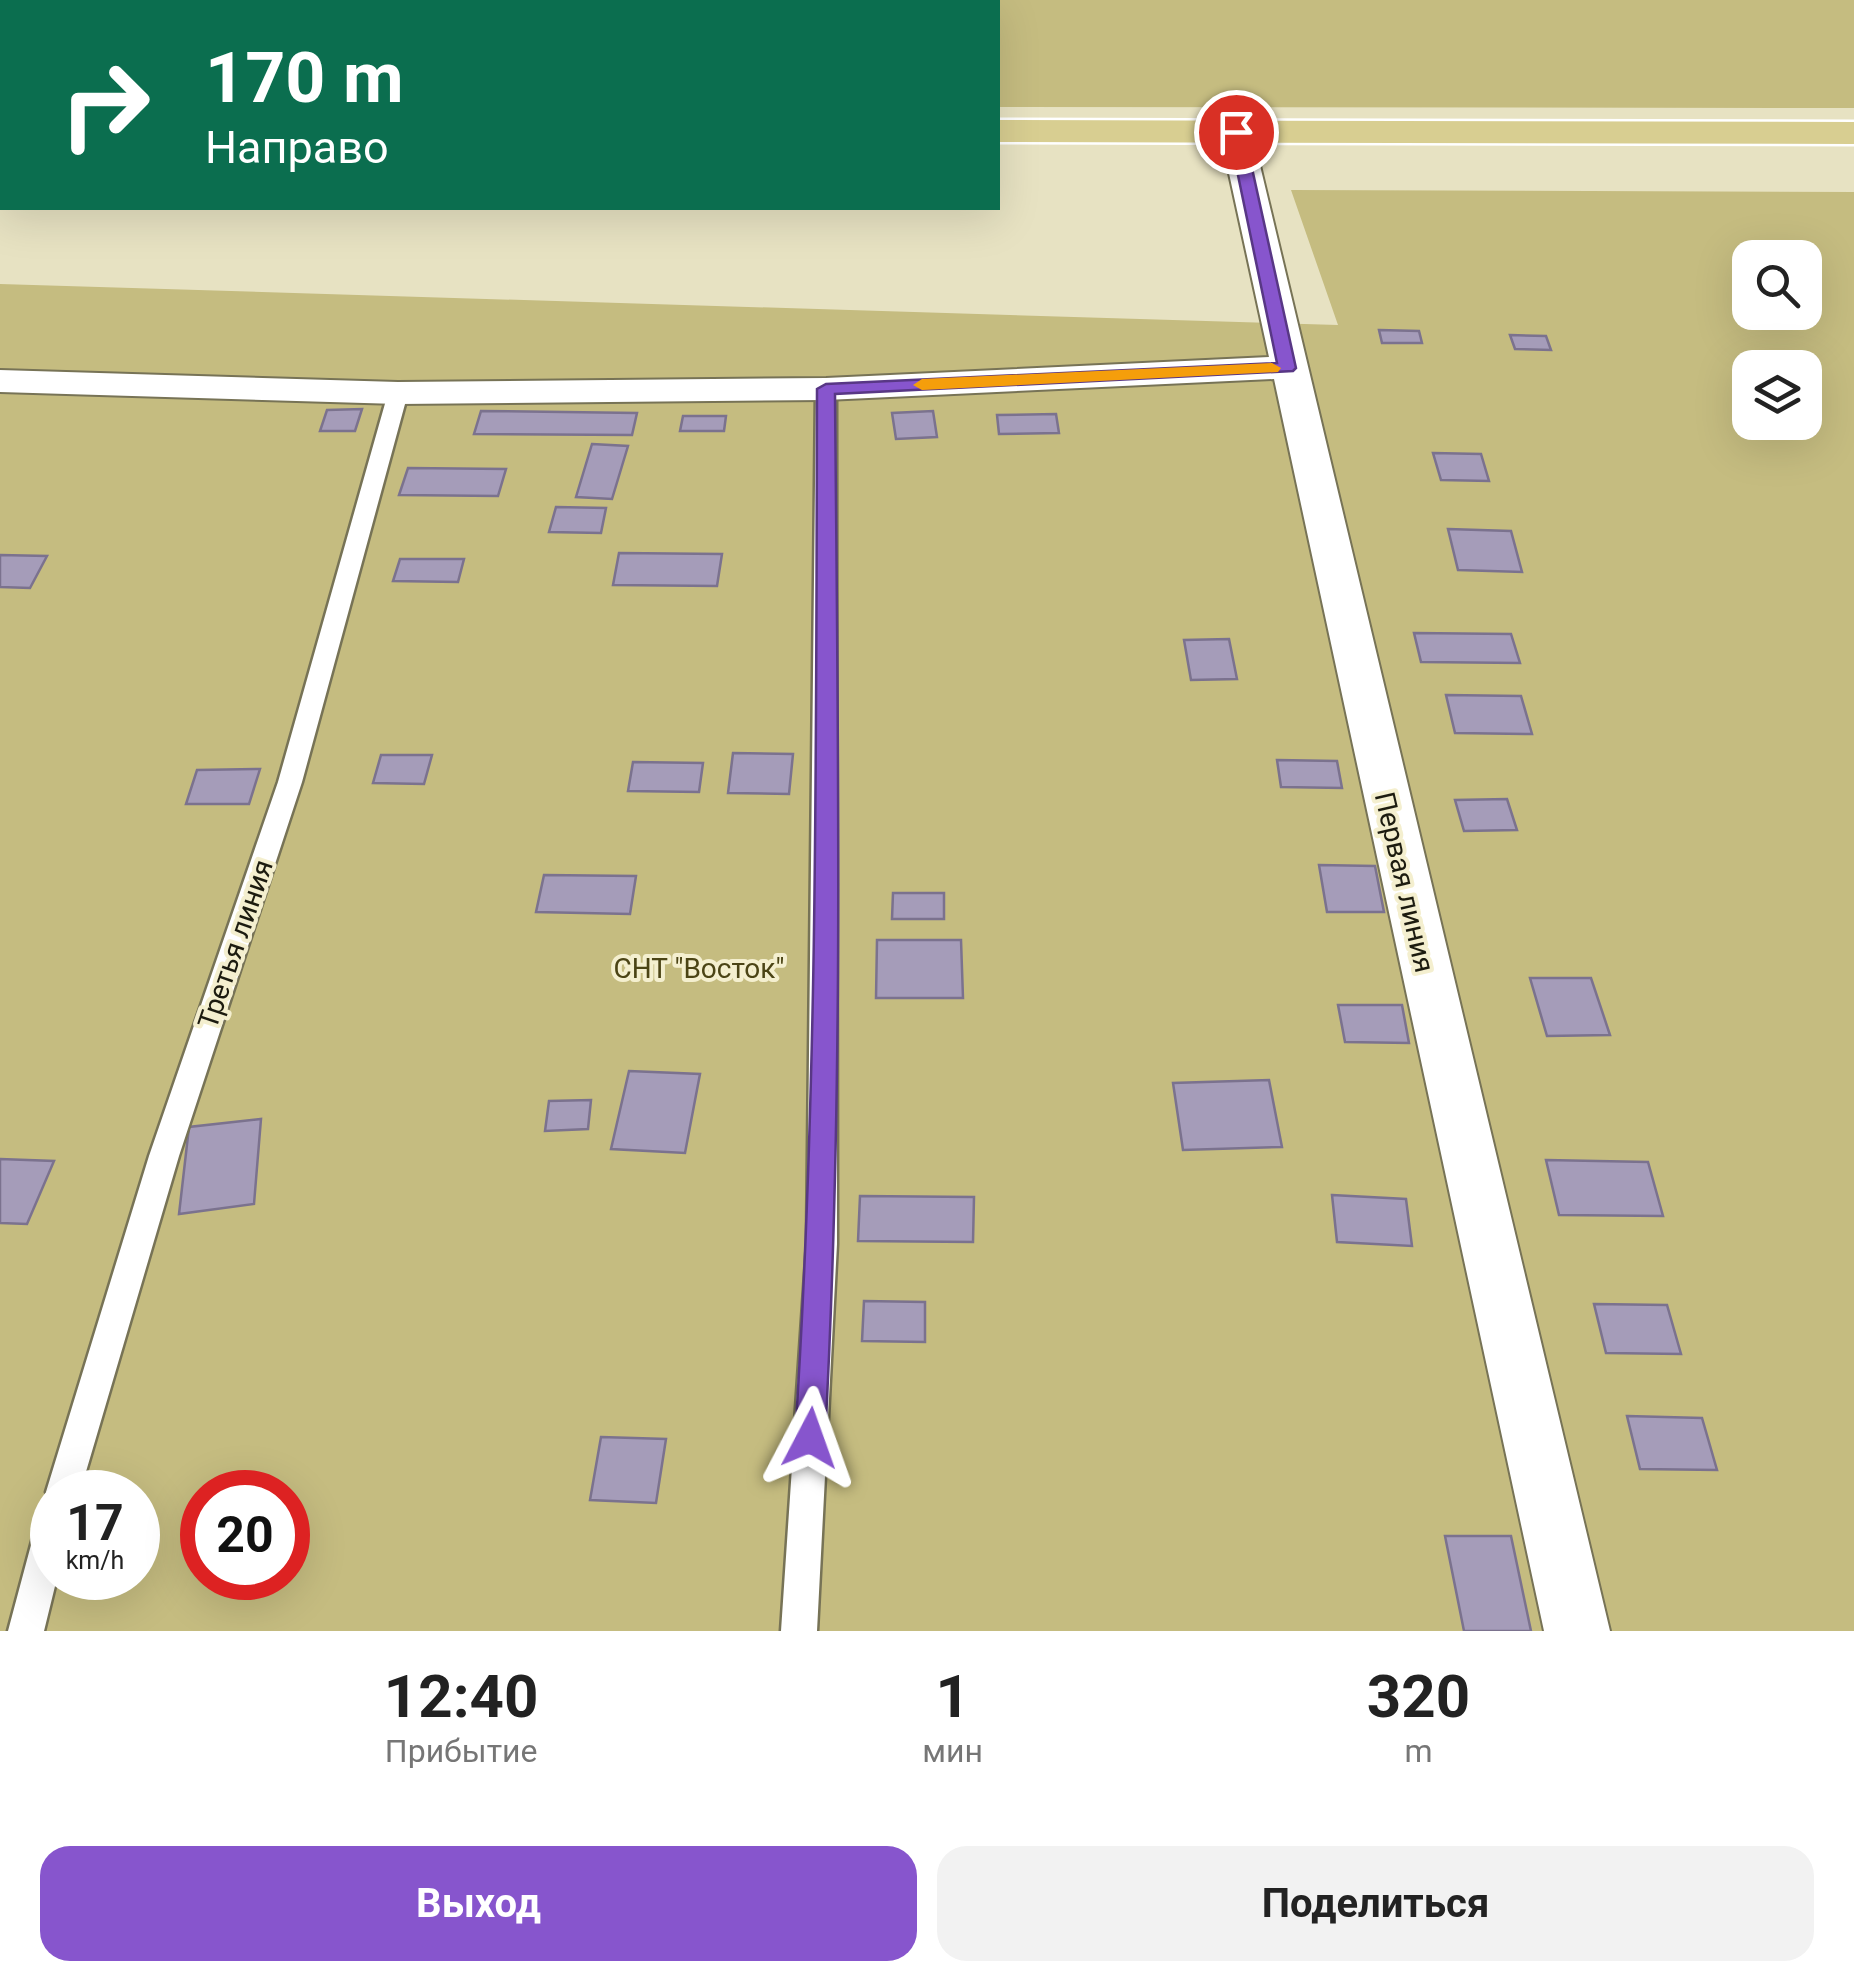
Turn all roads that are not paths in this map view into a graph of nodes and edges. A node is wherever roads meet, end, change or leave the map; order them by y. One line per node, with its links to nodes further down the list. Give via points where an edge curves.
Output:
1 (1000, 131): 2 (main road)
2 (1236, 132): 3 (main road); 4 (street, Первая линия)
3 (1854, 132)
4 (1287, 368): 6 (street); 12 (street, Первая линия)
5 (0, 381): 7 (street)
6 (826, 389): 7 (street); 11 (lane, via 822,1244)
7 (398, 393): 8 (lane, Третья линия, via 290,782 164,1156)
8 (70, 1470)
9 (34, 1600): 10 (lane)
10 (26, 1631)
11 (798, 1631)
12 (1577, 1631)

